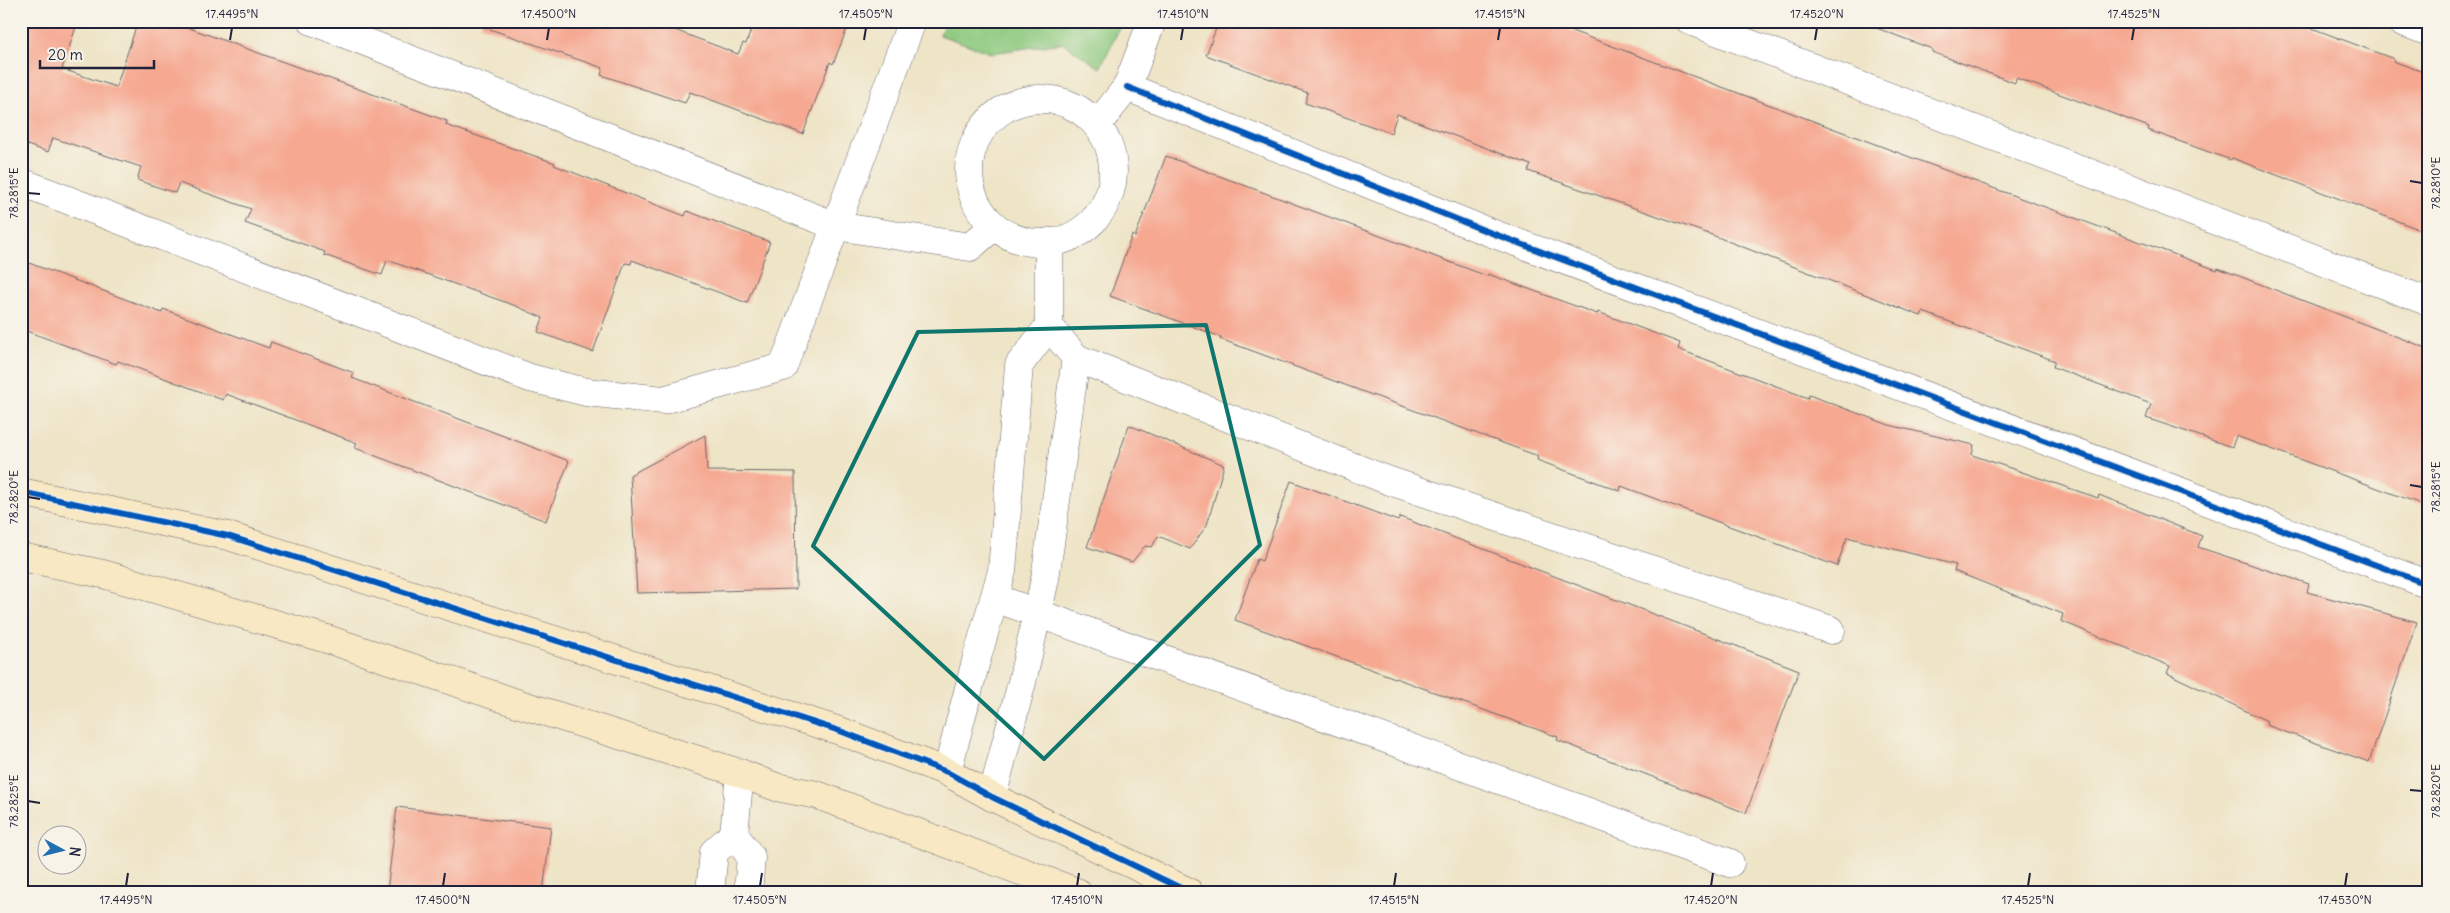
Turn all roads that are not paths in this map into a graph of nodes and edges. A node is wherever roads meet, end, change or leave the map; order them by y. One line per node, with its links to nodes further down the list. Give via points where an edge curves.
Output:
1 (312, 21): 10 (street)
2 (912, 21): 10 (street)
3 (1152, 21): 7 (street)
4 (1690, 21): 13 (street)
5 (2400, 21): 6 (street)
6 (2429, 32)
7 (1127, 87): 8 (street); 18 (street, via 1481,229)
8 (1097, 125): 11 (street, via 1079,108 1057,100 1033,98 1010,105 990,119 976,138 969,161 970,185 979,208); 12 (street, via 1109,145 1113,169 1110,193 1100,214 1082,230 1061,241)
9 (21, 182): 10 (street, via 530,378 586,392 663,400 783,367)
10 (836, 226): 11 (street, via 970,247)
11 (994, 226): 12 (street, via 1014,238)
12 (1048, 242): 14 (street)
13 (2429, 302)
14 (1049, 326): 15 (street); 19 (street, via 1019,365 1002,571)
15 (1076, 358): 20 (street, via 1045,579); 21 (street, via 1387,480)
16 (21, 492): 22 (street, via 228,536 840,731)
17 (21, 557): 23 (street, via 103,574 327,639)
18 (2424, 583)
19 (995, 598): 20 (street); 22 (street)
20 (1037, 614): 24 (street); 26 (street)
21 (1831, 630)
22 (947, 772): 24 (street)
23 (740, 773): 25 (street); 29 (street, via 776,787 817,795)
24 (992, 797): 30 (street)
25 (734, 834): 27 (street, via 714,852); 28 (street, via 751,857)
26 (1730, 863)
27 (710, 892)
28 (748, 892)
29 (1077, 892)
30 (1189, 892)

